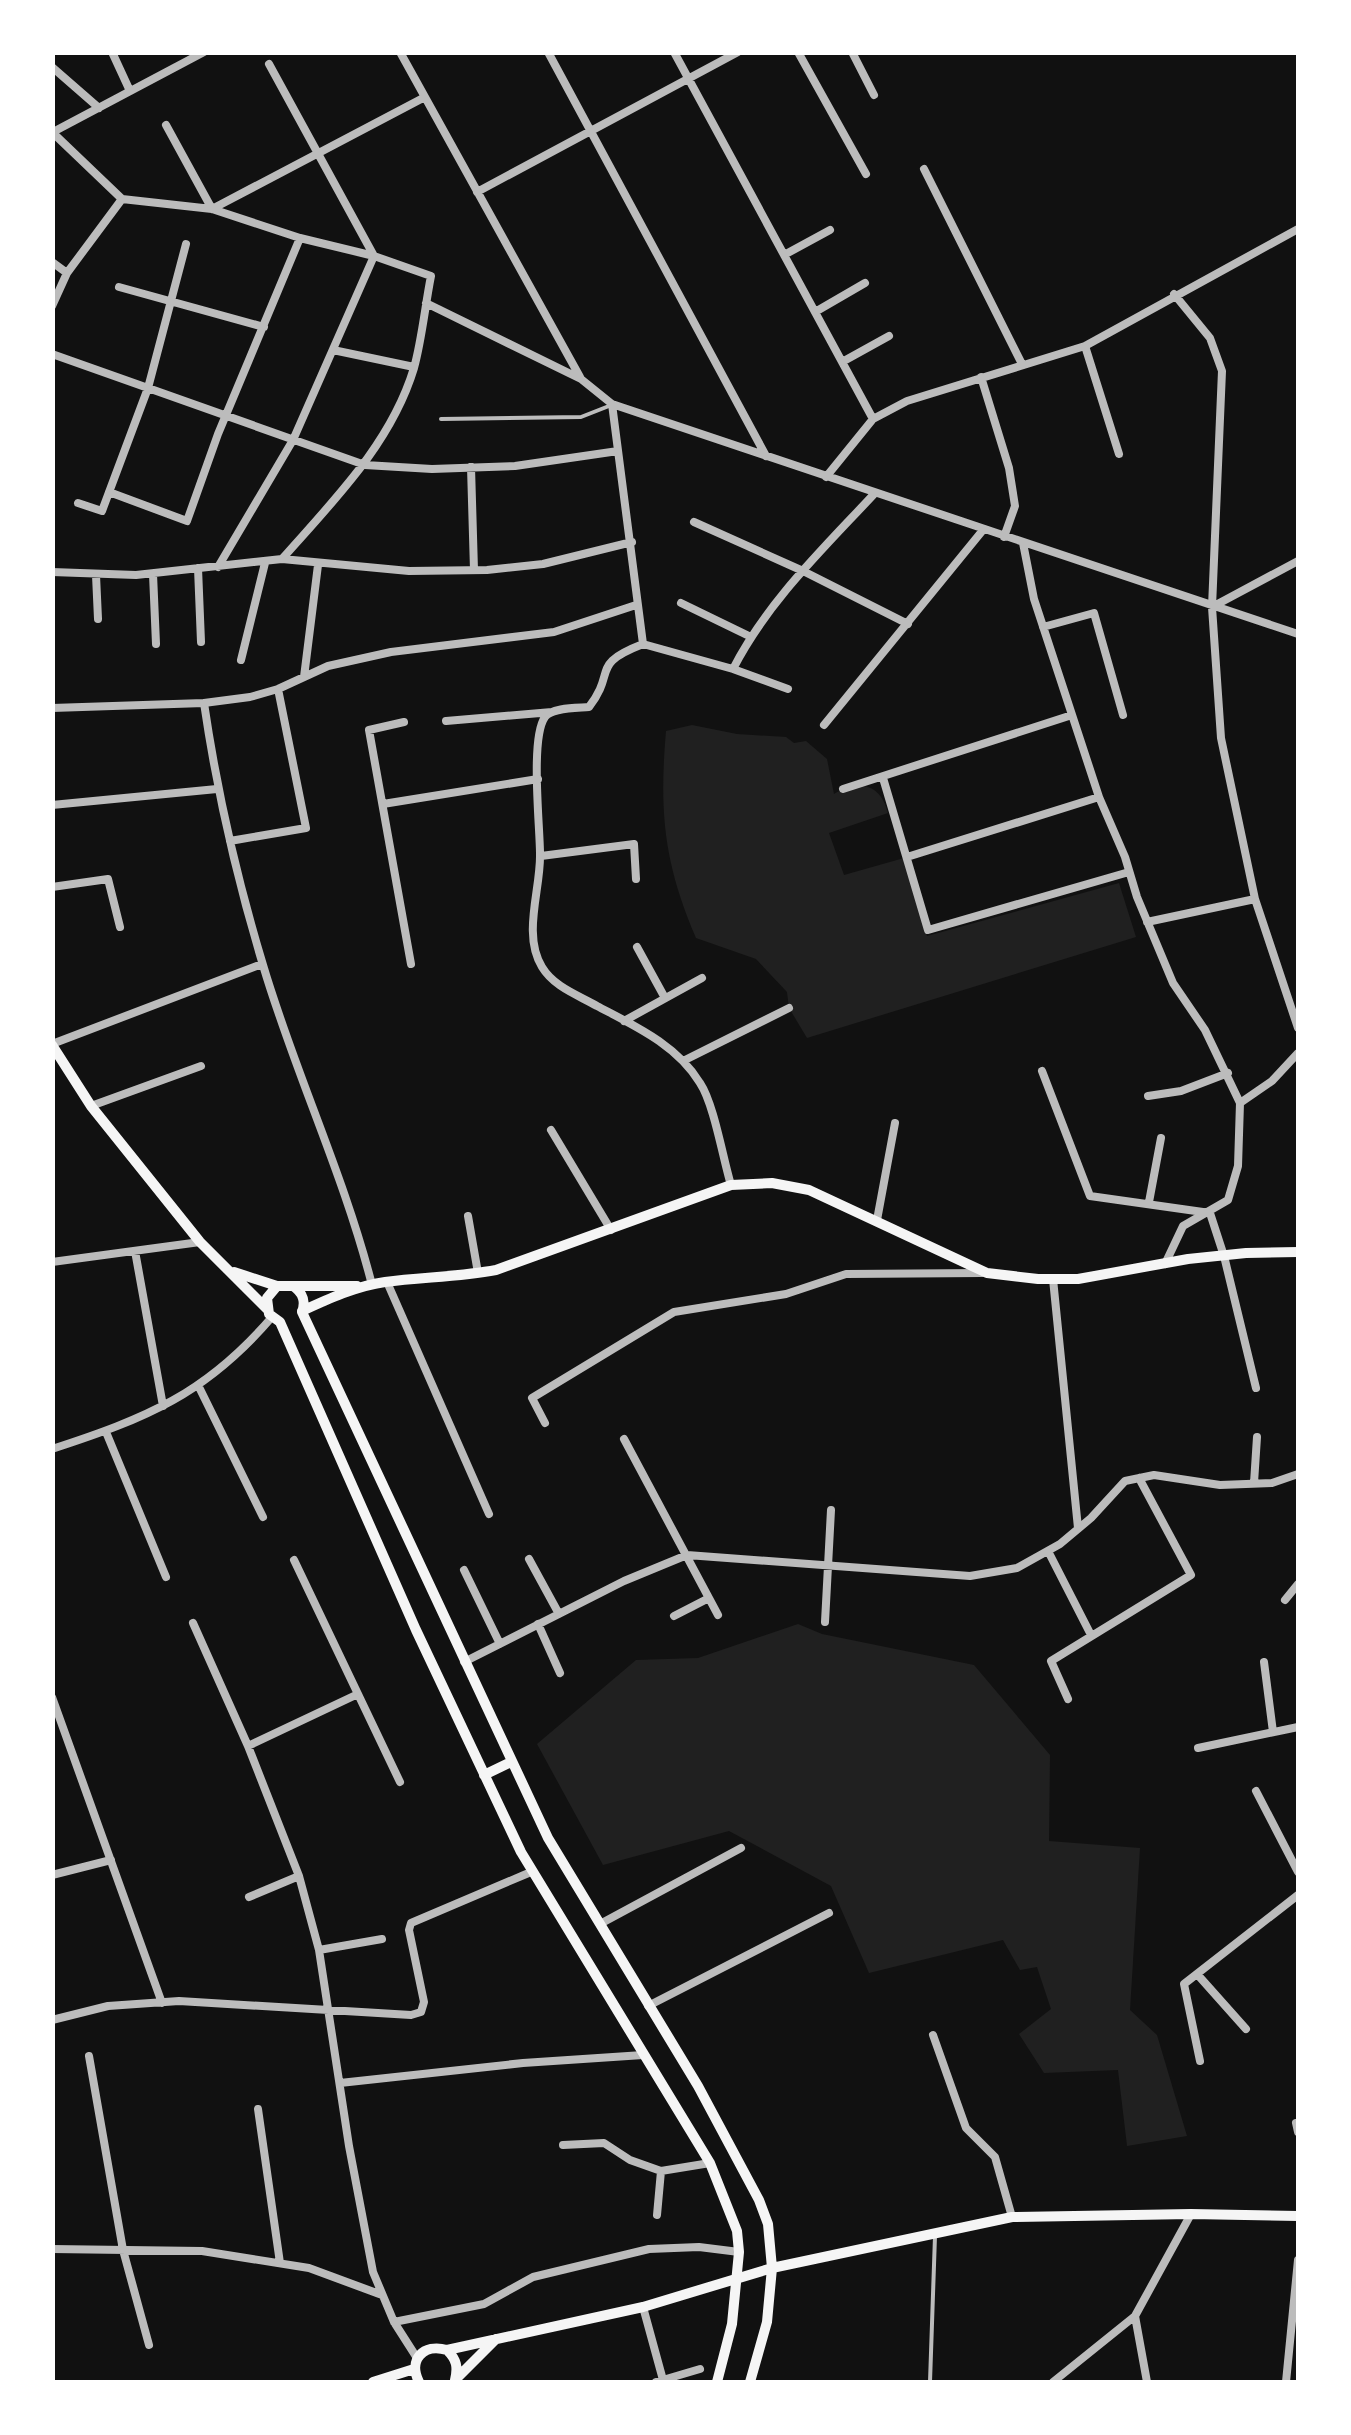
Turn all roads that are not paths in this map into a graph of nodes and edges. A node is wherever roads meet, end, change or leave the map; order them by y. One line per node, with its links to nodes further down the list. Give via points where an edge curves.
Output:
1 (112, 52): 12 (street)
2 (204, 52): 12 (street)
3 (400, 52): 14 (street)
4 (548, 52): 17 (street)
5 (674, 52): 11 (street)
6 (738, 52): 11 (street)
7 (798, 52): 21 (street)
8 (852, 52): 13 (street)
9 (269, 64): 19 (street)
10 (52, 67): 15 (street)
11 (688, 79): 17 (street); 29 (street)
12 (130, 91): 15 (street)
13 (874, 95)
14 (425, 97): 19 (street); 22 (street)
15 (99, 108): 18 (street)
16 (166, 125): 24 (street)
17 (591, 131): 22 (street); 58 (street)
18 (53, 132): 23 (street)
19 (319, 154): 24 (street); 30 (street)
20 (924, 170): 46 (street)
21 (866, 174)
22 (477, 192): 49 (street)
23 (122, 198): 24 (street); 32 (street)
24 (212, 209): 27 (street)
25 (1298, 228): 35 (street)
26 (830, 230): 29 (street)
27 (300, 238): 30 (street); 40 (street)
28 (186, 244): 36 (street)
29 (784, 255): 39 (street)
30 (374, 256): 37 (street, via 431,276); 43 (street)
31 (52, 262): 32 (street)
32 (67, 273): 38 (street)
33 (865, 284): 39 (street)
34 (119, 288): 36 (street)
35 (1174, 294): 42 (street); 83 (street, via 1210,338 1222,371)
36 (170, 302): 40 (street); 50 (street)
37 (426, 303): 47 (street); 49 (street)
38 (52, 306)
39 (815, 312): 45 (street)
40 (264, 327): 52 (street)
41 (889, 336): 45 (street)
42 (1085, 346): 46 (street); 57 (street)
43 (333, 350): 47 (street); 55 (street)
44 (52, 354): 50 (street)
45 (842, 362): 54 (street)
46 (1022, 364): 48 (street)
47 (414, 368): 59 (street)
48 (980, 378): 54 (street); 67 (street, via 1015,506)
49 (581, 379): 51 (street)
50 (148, 388): 52 (street); 62 (street)
51 (612, 404): 53 (lane, via 580,417); 56 (street); 58 (street)
52 (226, 416): 55 (street); 62 (street, via 186,522)
53 (440, 419)
54 (873, 420): 61 (street)
55 (293, 440): 59 (street); 74 (street)
56 (618, 451): 60 (street); 68 (street)
57 (1119, 454)
58 (766, 456): 61 (street)
59 (365, 465): 60 (street); 70 (street)
60 (471, 467): 76 (street)
61 (826, 477): 63 (street)
62 (109, 492): 64 (street, via 102,511)
63 (876, 494): 66 (street); 77 (street)
64 (78, 503)
65 (694, 522): 77 (street)
66 (983, 530): 67 (street); 85 (street)
67 (1004, 537): 69 (street)
68 (632, 542): 76 (street, via 543,564); 82 (street)
69 (1023, 544): 83 (street); 86 (street)
70 (282, 560): 72 (street); 73 (street)
71 (1298, 561): 83 (street)
72 (264, 563): 74 (street); 92 (street)
73 (318, 565): 76 (street); 94 (street)
74 (218, 567): 75 (street)
75 (198, 568): 79 (street); 89 (street)
76 (474, 570)
77 (803, 571): 85 (street); 88 (street)
78 (52, 572): 80 (street)
79 (153, 574): 80 (street); 90 (street)
80 (96, 575): 84 (street)
81 (681, 604): 88 (street)
82 (636, 606): 91 (street); 94 (street, via 554,632 391,652)
83 (1212, 607): 87 (street); 118 (street, via 1221,738)
84 (98, 619)
85 (908, 624): 104 (street)
86 (1043, 628): 100 (street); 101 (street, via 1094,613)
87 (1298, 634)
88 (750, 636): 93 (street)
89 (201, 642)
90 (156, 644)
91 (643, 644): 93 (street); 99 (street, via 613,656 589,707)
92 (240, 660)
93 (733, 669): 95 (street)
94 (304, 677): 96 (street)
95 (788, 688)
96 (278, 690): 97 (street); 112 (street, via 306,828)
97 (204, 703): 98 (street); 107 (street)
98 (52, 708)
99 (552, 712): 102 (street); 106 (street, via 540,732)
100 (1072, 715): 105 (street); 109 (street)
101 (1123, 715)
102 (446, 720)
103 (404, 722): 110 (street, via 369,730)
104 (824, 725)
105 (883, 778): 108 (street); 114 (street)
106 (538, 779): 110 (street); 113 (street)
107 (217, 788): 111 (street); 112 (street)
108 (843, 788)
109 (1098, 797): 114 (street); 115 (street)
110 (382, 804): 123 (street)
111 (52, 805)
112 (230, 841): 122 (street)
113 (540, 856): 116 (street, via 634,844); 127 (street, via 533,924 541,966 555,983)
114 (907, 857): 115 (street, via 928,930)
115 (1129, 872): 119 (street)
116 (636, 879)
117 (52, 887): 120 (street, via 108,879)
118 (1256, 899): 119 (street); 128 (street)
119 (1147, 922): 134 (street, via 1174,984)
120 (120, 926)
121 (637, 946): 125 (street)
122 (262, 964): 129 (street); 160 (street, via 340,1175)
123 (411, 964)
124 (702, 978): 125 (street)
125 (665, 998): 127 (street)
126 (789, 1008): 131 (street)
127 (624, 1020): 131 (street)
128 (1298, 1028)
129 (52, 1045): 137 (main road)
130 (1298, 1053): 136 (street)
131 (683, 1061): 141 (street, via 702,1085)
132 (201, 1066): 137 (street)
133 (1042, 1071): 142 (street, via 1090,1196)
134 (1228, 1073): 135 (street); 136 (street)
135 (1148, 1096)
136 (1240, 1103): 143 (street, via 1238,1166 1228,1200)
137 (91, 1106): 147 (main road)
138 (895, 1123): 145 (street)
139 (551, 1130): 146 (street)
140 (1162, 1138): 142 (street)
141 (731, 1185): 145 (main road, via 809,1190); 146 (main road)
142 (1149, 1202): 143 (street)
143 (1210, 1213): 150 (street); 152 (street, via 1183,1226)
144 (468, 1216): 155 (street)
145 (877, 1220): 154 (main road)
146 (612, 1230): 155 (main road)
147 (200, 1242): 148 (street); 153 (main road)
148 (135, 1251): 151 (street); 165 (street)
149 (1298, 1252): 150 (main road)
150 (1224, 1256): 152 (main road); 164 (street)
151 (52, 1262)
152 (1165, 1264): 156 (main road)
153 (228, 1270): 158 (main road); 162 (main road)
154 (986, 1272): 156 (main road); 166 (street, via 846,1274 786,1294 674,1312 532,1398)
155 (478, 1273): 157 (main road)
156 (1053, 1279): 177 (street)
157 (387, 1282): 160 (main road); 175 (street)
158 (277, 1286): 159 (main road); 162 (main road, via 267,1298)
159 (294, 1286): 160 (main road); 161 (main road, via 303,1298)
160 (367, 1286): 161 (main road)
161 (302, 1312): 196 (main road)
162 (273, 1316): 163 (street); 207 (main road)
163 (200, 1387): 165 (street); 176 (street)
164 (1256, 1388)
165 (163, 1406): 167 (street)
166 (545, 1423)
167 (106, 1432): 170 (street); 184 (street)
168 (1257, 1437): 173 (street)
169 (624, 1439): 179 (street)
170 (52, 1449)
171 (1298, 1474): 173 (street)
172 (1139, 1478): 173 (street); 177 (street, via 1124,1481); 194 (street, via 1191,1574)
173 (1254, 1483)
174 (830, 1510): 182 (street)
175 (488, 1514)
176 (264, 1517)
177 (1078, 1528): 178 (street)
178 (1048, 1551): 182 (street, via 1017,1568 970,1576); 194 (street)
179 (687, 1555): 182 (street); 186 (street); 188 (street)
180 (528, 1559): 188 (street)
181 (294, 1560): 199 (street)
182 (827, 1565): 191 (street)
183 (464, 1570): 195 (street)
184 (166, 1576)
185 (1298, 1584): 187 (street)
186 (709, 1598): 189 (street); 190 (street)
187 (1285, 1600)
188 (558, 1614): 193 (street)
189 (718, 1615)
190 (674, 1616)
191 (825, 1622)
192 (192, 1623): 204 (street)
193 (538, 1624): 195 (street); 198 (street)
194 (1091, 1635): 201 (street, via 1051,1660)
195 (500, 1644): 196 (street)
196 (464, 1662): 206 (main road)
197 (1264, 1662): 203 (street)
198 (560, 1673)
199 (358, 1694): 204 (street); 208 (street)
200 (52, 1697): 211 (street)
201 (1068, 1700)
202 (1298, 1728): 203 (street)
203 (1273, 1732): 205 (street)
204 (248, 1746): 215 (street)
205 (1198, 1748)
206 (512, 1762): 207 (main road); 219 (main road)
207 (484, 1775): 212 (main road)
208 (400, 1782)
209 (1256, 1791): 213 (street)
210 (741, 1848): 219 (street)
211 (111, 1860): 214 (street); 223 (street)
212 (531, 1872): 225 (street, via 411,1923 421,2012); 229 (main road)
213 (1298, 1872)
214 (52, 1874)
215 (300, 1876): 217 (street); 221 (street)
216 (1298, 1895): 222 (street)
217 (250, 1897)
218 (829, 1914): 224 (street)
219 (600, 1924): 224 (main road)
220 (382, 1939): 221 (street)
221 (320, 1950): 225 (street)
222 (1197, 1974): 227 (street); 231 (street, via 1184,1984)
223 (162, 2002): 225 (street); 226 (street)
224 (648, 2006): 247 (main road, via 759,2200)
225 (328, 2011): 232 (street)
226 (52, 2020)
227 (1246, 2029)
228 (933, 2035): 240 (street, via 966,2128 995,2157)
229 (643, 2055): 232 (street); 235 (main road)
230 (89, 2056): 243 (street)
231 (1200, 2061)
232 (340, 2083): 249 (street)
233 (258, 2109): 246 (street)
234 (563, 2145): 236 (street, via 604,2143)
235 (710, 2163): 236 (street); 244 (main road)
236 (661, 2171): 238 (street)
237 (1191, 2214): 239 (main road); 240 (main road); 251 (street)
238 (657, 2215)
239 (1298, 2216)
240 (1012, 2217): 241 (main road)
241 (935, 2232): 247 (main road); 263 (lane)
242 (52, 2249): 243 (street)
243 (122, 2250): 246 (street, via 202,2251); 254 (street)
244 (739, 2252): 248 (main road); 252 (street, via 648,2248 533,2277 484,2304)
245 (1298, 2260): 266 (street)
246 (280, 2264): 249 (street)
247 (772, 2268): 248 (main road); 262 (main road, via 767,2322)
248 (738, 2278): 250 (main road); 261 (main road)
249 (382, 2294): 252 (street)
250 (643, 2306): 253 (main road); 260 (street)
251 (1134, 2316): 264 (street); 265 (street)
252 (394, 2322): 257 (street)
253 (496, 2339): 255 (main road); 259 (main road)
254 (150, 2346)
255 (447, 2350): 257 (main road, via 425,2350); 259 (main road, via 458,2370)
256 (700, 2369): 260 (street)
257 (417, 2374): 258 (main road)
258 (373, 2382)
259 (454, 2382)
260 (660, 2382)
261 (717, 2382)
262 (750, 2382)
263 (930, 2382)
264 (1053, 2382)
265 (1147, 2382)
266 (1286, 2382)

